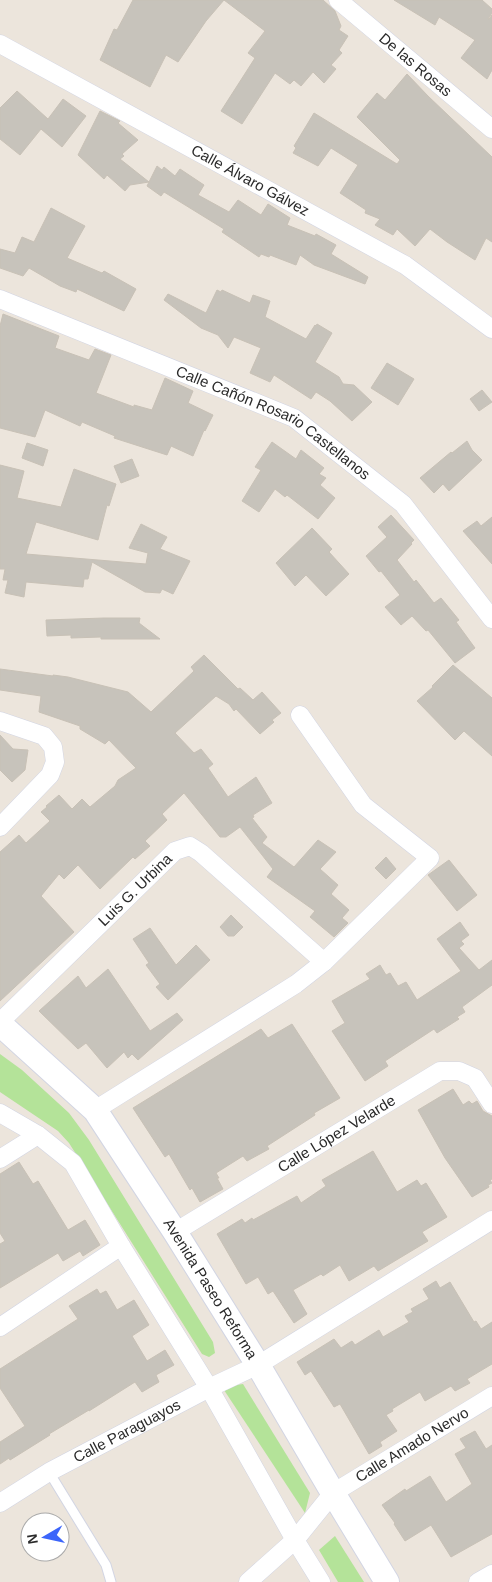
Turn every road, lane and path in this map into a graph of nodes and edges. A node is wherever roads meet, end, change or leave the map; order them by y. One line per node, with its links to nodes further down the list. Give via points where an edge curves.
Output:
1 (338, 0): 3 (street, De las Rosas)
2 (0, 44): 5 (street, Calle Álvaro Gálvez, via 405,265)
3 (492, 129)
4 (0, 299): 6 (street, Calle Cañón Rosario Castellanos, via 294,418 403,504)
5 (492, 329)
6 (492, 619)
7 (300, 715): 10 (street, via 363,805 430,858)
8 (0, 721): 9 (street, via 44,736 53,747 55,762 50,775)
9 (0, 827)
10 (324, 962): 11 (street, Luis G. Urbina, via 190,846 175,850); 13 (street, via 296,984)
11 (0, 1023): 13 (main road, Avenida Paseo Reforma)
12 (492, 1104): 18 (street, Calle López Velarde, via 474,1078 459,1071 440,1071)
13 (95, 1110): 18 (main road, Avenida Paseo Reforma)
14 (0, 1113): 15 (street)
15 (38, 1135): 16 (street); 19 (street, via 73,1163)
16 (0, 1159)
17 (492, 1220): 21 (street)
18 (175, 1232): 21 (main road, Avenida Paseo Reforma)
19 (121, 1246): 20 (street); 22 (street)
20 (0, 1327)
21 (258, 1365): 22 (street, Calle Paraguayos); 25 (main road, Avenida Paseo Reforma)
22 (208, 1388): 24 (street, Calle Paraguayos); 27 (street)
23 (492, 1396): 25 (street, Calle Amado Nervo)
24 (49, 1472): 26 (street, Calle Paraguayos); 29 (lane, via 106,1565)
25 (332, 1493): 27 (street); 32 (main road, Avenida Paseo Reforma)
26 (0, 1504)
27 (295, 1540): 30 (street); 31 (street)
28 (492, 1574): 33 (street)
29 (112, 1582)
30 (248, 1582)
31 (321, 1582)
32 (387, 1582)
33 (478, 1582)

